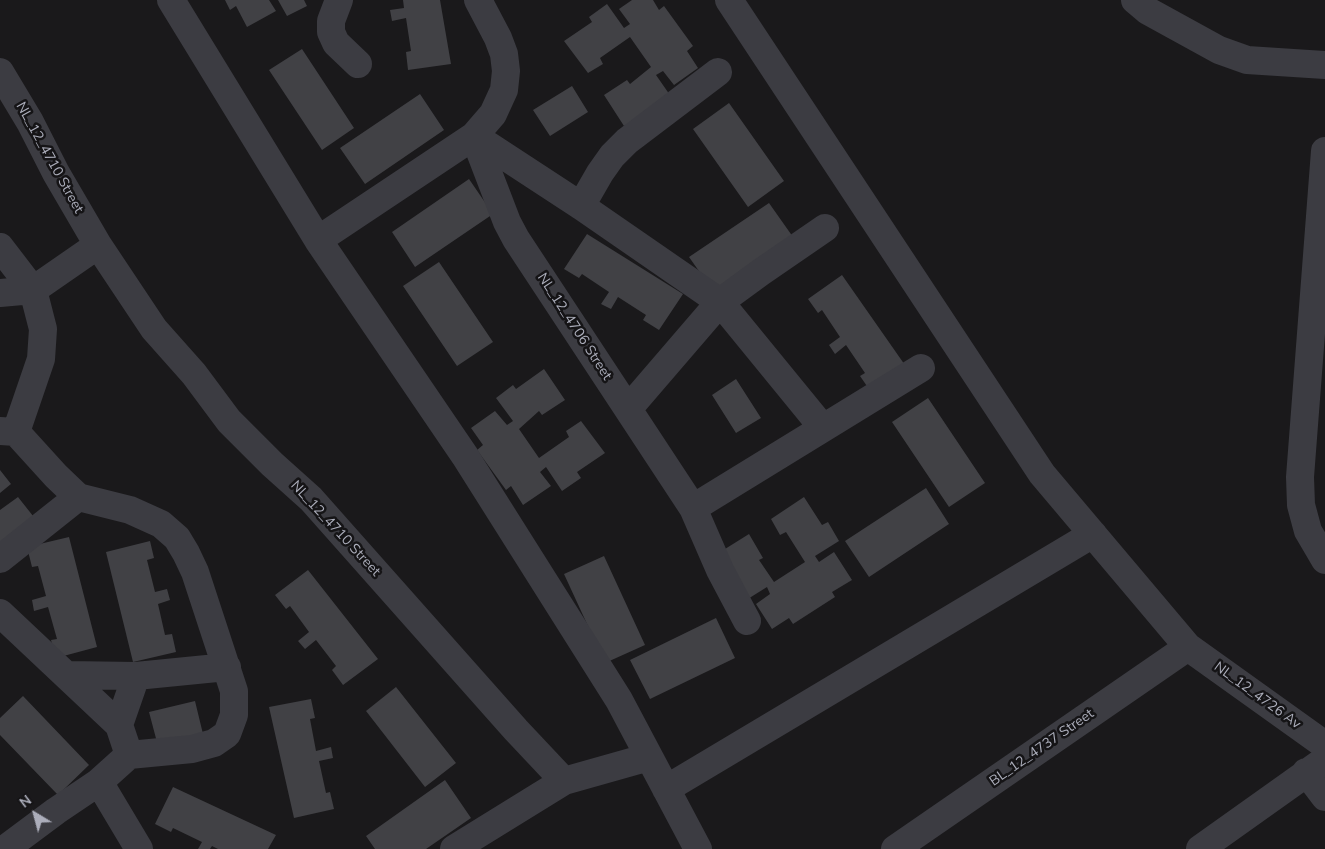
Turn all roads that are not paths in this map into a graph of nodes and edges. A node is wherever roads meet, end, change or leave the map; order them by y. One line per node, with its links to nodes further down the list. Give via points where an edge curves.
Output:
1 (171, 0): 14 (street)
2 (339, 0): 6 (street, via 331,20 331,32 336,43)
3 (478, 0): 10 (street, via 498,38 506,71 504,90 493,114)
4 (729, 0): 27 (street, NL_12_4726 Av, via 1042,474)
5 (1135, 0): 7 (street, via 1148,11 1219,50 1247,60)
6 (358, 64)
7 (1325, 65)
8 (0, 72): 15 (street, NL_12_4710 Street)
9 (718, 72): 12 (street, via 627,141 612,156)
10 (474, 136): 12 (street); 14 (street); 21 (street, NL_12_4706 Street, via 516,239)
11 (1325, 151): 26 (street, via 1300,477 1301,505)
12 (581, 206): 19 (street)
13 (825, 228): 19 (street)
14 (318, 240): 39 (street, via 470,465 619,700)
15 (98, 245): 17 (street); 41 (street, NL_12_4710 Street, via 154,329 230,421 312,499)
16 (0, 247): 17 (street)
17 (33, 290): 18 (street); 23 (street, via 43,329 41,359)
18 (0, 293)
19 (720, 302): 21 (street); 22 (street)
20 (921, 368): 22 (street)
21 (628, 409): 25 (street, NL_12_4706 Street)
22 (823, 428): 25 (street)
23 (8, 432): 24 (street)
24 (78, 497): 28 (street); 33 (street, via 130,510 161,524 177,538 195,572)
25 (693, 508): 31 (street, NL_12_4706 Street)
26 (1316, 531): 29 (street)
27 (1093, 534): 32 (street, NL_12_4726 Av); 43 (street)
28 (0, 559)
29 (1325, 560)
30 (0, 613): 34 (street)
31 (747, 621)
32 (1188, 647): 37 (street, NL_12_4726 Av); 45 (street, BL_12_4737 Street)
33 (227, 667): 35 (street); 38 (street, via 234,691 234,715 227,734 214,743 192,749)
34 (66, 675): 35 (street); 36 (street)
35 (136, 676): 36 (street)
36 (119, 725): 38 (street)
37 (1325, 745)
38 (129, 755): 42 (street)
39 (649, 757): 41 (street); 43 (street)
40 (1316, 766): 44 (street); 50 (street)
41 (564, 781): 48 (street)
42 (99, 782): 46 (street); 47 (street)
43 (666, 789): 49 (street)
44 (1325, 797)
45 (907, 846)
46 (5, 849)
47 (139, 849)
48 (454, 849)
49 (698, 849)
50 (1200, 849)

